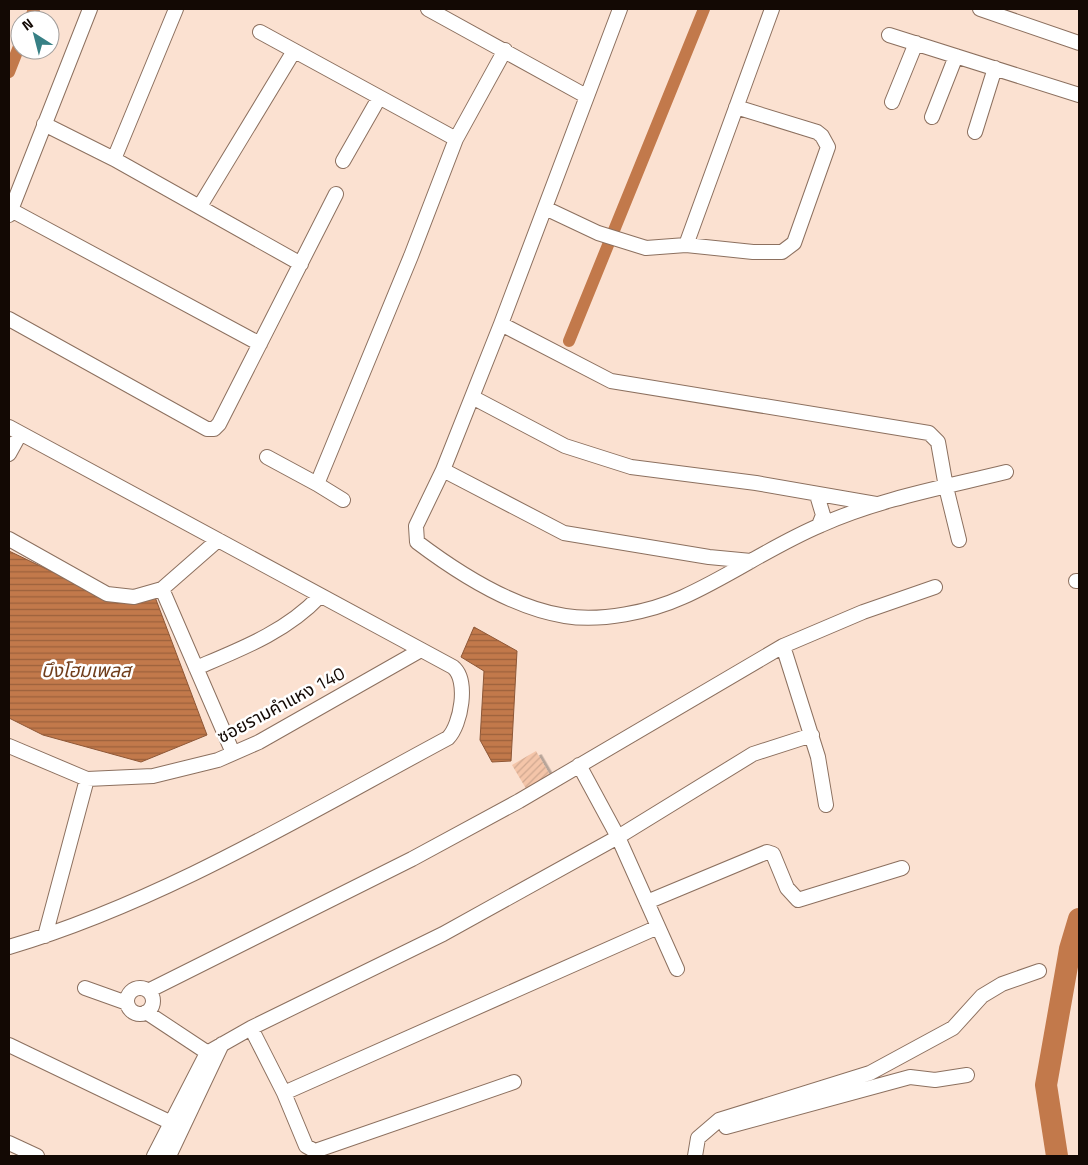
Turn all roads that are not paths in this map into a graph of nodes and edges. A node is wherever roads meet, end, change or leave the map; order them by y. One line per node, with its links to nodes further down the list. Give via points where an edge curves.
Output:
1 (90, 9): 21 (street)
2 (176, 9): 24 (street)
3 (428, 9): 11 (street)
4 (620, 9): 15 (street)
5 (772, 9): 19 (street)
6 (980, 9): 9 (street)
7 (260, 32): 12 (street)
8 (889, 35): 10 (street)
9 (1079, 42)
10 (916, 43): 13 (street); 18 (street)
11 (505, 50): 15 (street); 23 (street)
12 (294, 51): 17 (street); 27 (street)
13 (956, 56): 14 (street); 20 (street)
14 (995, 68): 16 (street); 22 (street)
15 (586, 96): 28 (street)
16 (1079, 96)
17 (380, 98): 23 (street); 25 (street)
18 (892, 102)
19 (736, 107): 30 (street); 30 (street, via 817,132 826,142 828,147 794,243 782,252)
20 (932, 117)
21 (44, 124): 24 (street); 29 (street)
22 (975, 132)
23 (456, 139): 41 (street)
24 (114, 159): 27 (street)
25 (344, 161)
26 (336, 194): 31 (street)
27 (200, 206): 31 (street)
28 (545, 208): 30 (street, via 598,233 646,248); 33 (street)
29 (10, 213): 34 (street)
30 (686, 245)
31 (301, 264): 34 (street)
32 (9, 319): 34 (street, via 207,430 219,424)
33 (501, 324): 35 (street); 42 (street, via 611,381 929,433 938,442)
34 (260, 344)
35 (472, 397): 39 (street); 43 (street, via 565,446 631,467)
36 (14, 430): 37 (street); 48 (street)
37 (9, 454)
38 (268, 457): 41 (street)
39 (443, 470): 50 (street, via 564,533); 50 (street, via 416,526 417,542 474,579 534,608 564,616 589,618 630,613 682,597)
40 (1006, 472): 42 (street)
41 (317, 484): 44 (street)
42 (946, 487): 45 (street); 49 (street)
43 (818, 494): 45 (street); 46 (street, via 823,515)
44 (343, 500)
45 (880, 505): 46 (street)
46 (819, 525): 50 (street)
47 (9, 539): 52 (street, via 107,594 134,597)
48 (218, 540): 52 (street); 53 (street)
49 (959, 540)
50 (751, 561)
51 (935, 587): 54 (street, via 862,612)
52 (162, 589): 56 (street)
53 (320, 596): 55 (street); 56 (street, via 304,613 280,630)
54 (783, 646): 57 (street); 60 (street)
55 (421, 650): 59 (street, ซอยรามคำแหง 140); 67 (street, via 453,667 460,675 460,717 457,728 448,738 224,858 89,920)
56 (196, 668): 59 (street)
57 (812, 734): 62 (street); 63 (street, via 753,754)
58 (9, 746): 61 (street, ซอยรามคำแหง 140)
59 (234, 753): 61 (street, ซอยรามคำแหง 140, via 153,776)
60 (579, 765): 63 (street); 72 (street, via 412,859)
61 (87, 779): 67 (street)
62 (826, 805)
63 (618, 837): 65 (street); 75 (street, via 443,934)
64 (902, 868): 65 (street, via 798,900 787,888 774,854 767,852)
65 (647, 902): 66 (street)
66 (658, 927): 69 (street); 80 (street)
67 (45, 936): 68 (street)
68 (9, 946)
69 (677, 969)
70 (1038, 971): 81 (street, via 982,996 953,1028 893,1061)
71 (85, 988): 73 (street)
72 (148, 991): 73 (street, via 139,988 131,991); 74 (street, via 152,1002)
73 (127, 1003): 74 (street, via 136,1013)
74 (146, 1012): 77 (street)
75 (251, 1028): 77 (street, via 222,1044); 80 (street)
76 (9, 1045): 82 (street)
77 (212, 1056): 82 (street)
78 (968, 1075): 81 (street, via 935,1080 910,1077)
79 (514, 1082): 80 (street, via 315,1151 306,1146)
80 (284, 1094)
81 (793, 1103): 87 (street, via 719,1120 698,1138)
82 (176, 1125): 85 (street); 86 (street)
83 (9, 1143): 84 (street)
84 (36, 1156)
85 (154, 1156)
86 (169, 1156)
87 (695, 1156)

